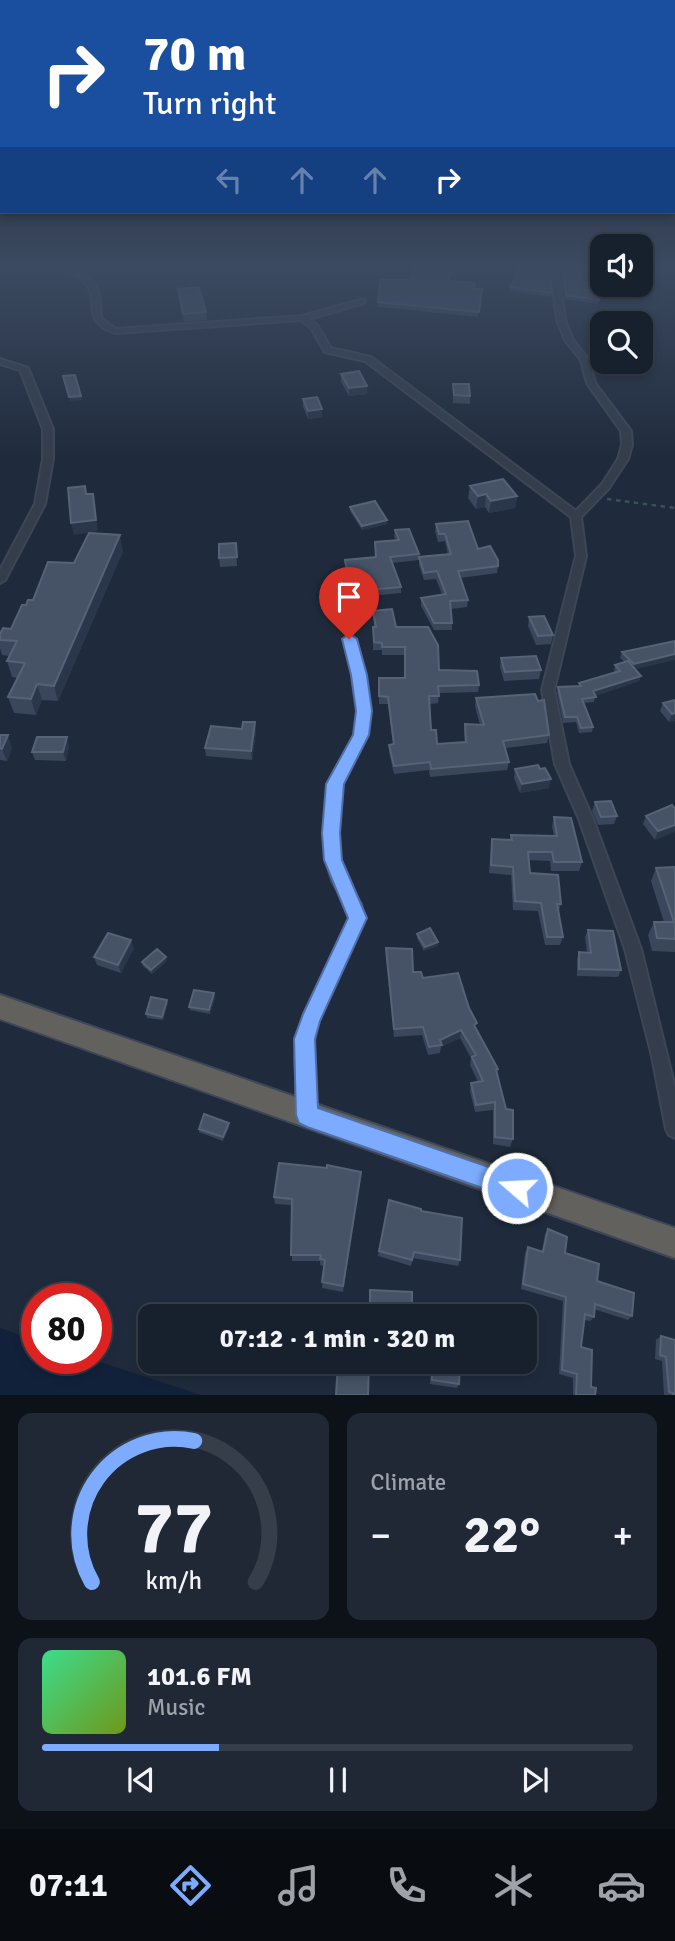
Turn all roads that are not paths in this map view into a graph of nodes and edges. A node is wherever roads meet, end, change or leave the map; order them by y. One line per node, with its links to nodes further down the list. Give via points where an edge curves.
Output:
1 (316, 330): 4 (street, via 328,350 368,359)
2 (565, 330): 4 (street, via 585,360 591,383 626,431 627,445 606,486)
3 (0, 359): 5 (street, via 24,368 48,429 44,489 34,519)
4 (576, 516): 9 (street, via 581,556 548,690 562,764 633,949)
5 (0, 580)
6 (349, 639): 8 (street, via 364,711 361,735 335,784 331,833 333,860 357,918 305,1039)
7 (0, 1007): 8 (highway)
8 (307, 1115): 10 (highway)
9 (675, 1129)
10 (675, 1243)

